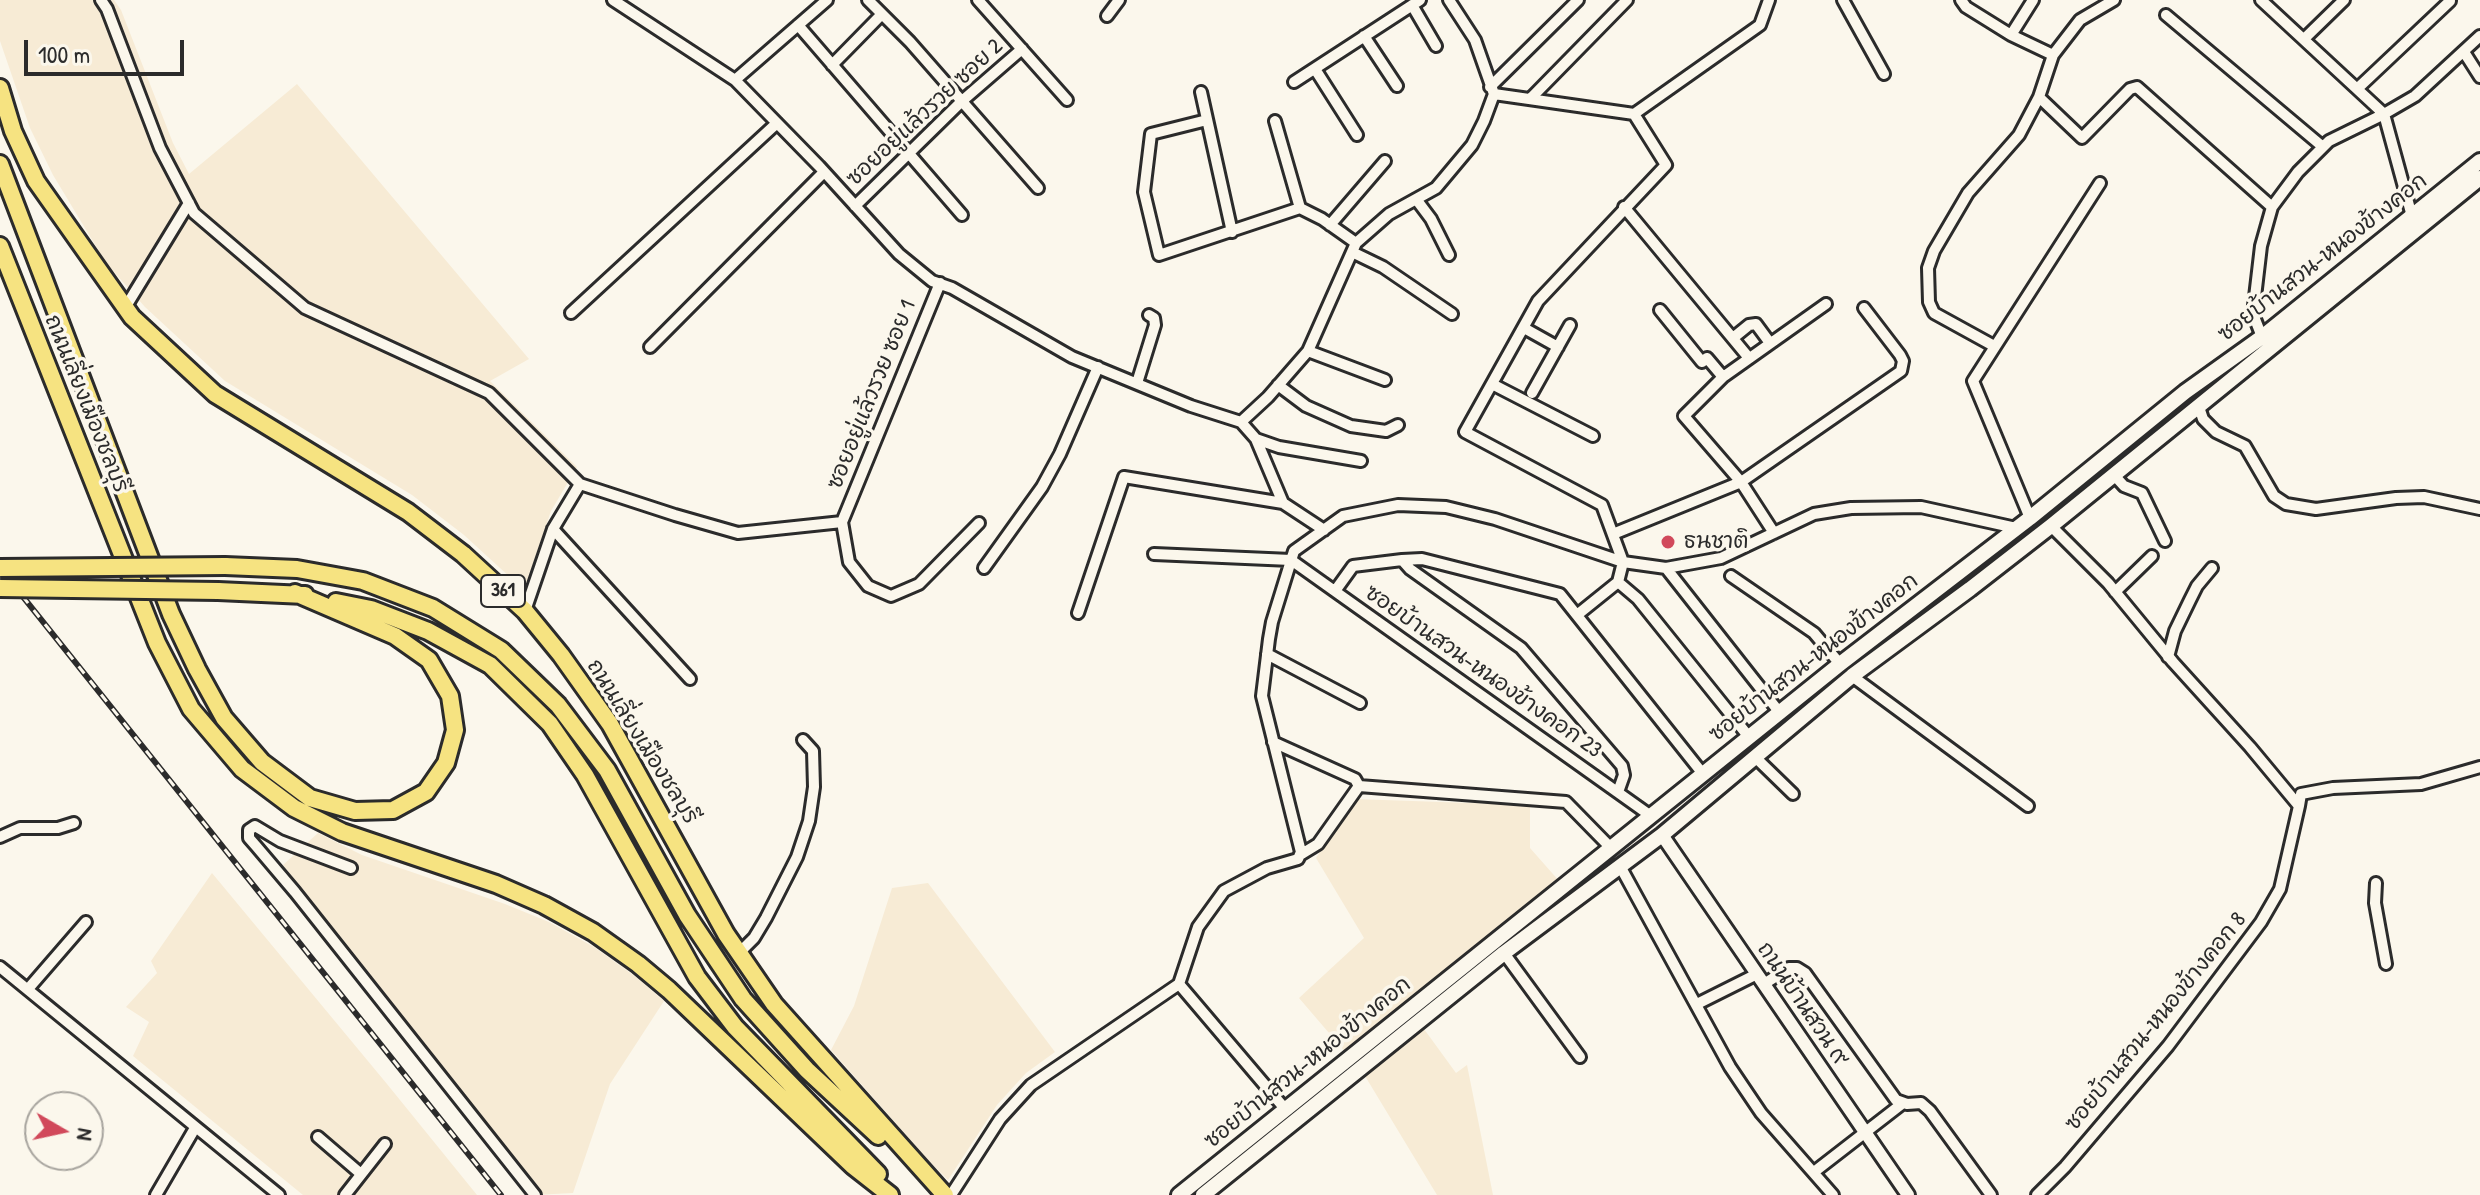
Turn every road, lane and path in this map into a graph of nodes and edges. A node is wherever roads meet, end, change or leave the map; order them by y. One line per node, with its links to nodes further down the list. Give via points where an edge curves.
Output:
1 (101, 0): 62 (street, via 160,148)
2 (613, 0): 35 (street)
3 (827, 0): 22 (street)
4 (868, 0): 19 (street)
5 (978, 0): 28 (street)
6 (1119, 0): 21 (street)
7 (1449, 0): 40 (street, via 1475,40)
8 (1578, 0): 40 (street)
9 (1627, 0): 43 (street)
10 (1769, 0): 46 (street, via 1760,25)
11 (1843, 0): 33 (street)
12 (1961, 0): 23 (street)
13 (2033, 0): 23 (street)
14 (2114, 0): 30 (street, via 2080,20)
15 (2261, 0): 26 (street)
16 (2344, 0): 26 (street)
17 (2450, 1): 39 (street)
18 (1416, 3): 24 (street); 27 (street)
19 (881, 15): 31 (street); 45 (street)
20 (2166, 15): 52 (street)
21 (1107, 16)
22 (798, 25): 31 (street); 35 (street)
23 (2011, 35): 30 (street)
24 (1364, 36): 32 (street); 37 (street)
25 (2480, 36): 29 (street)
26 (2304, 39): 39 (street)
27 (1436, 46)
28 (1022, 49): 44 (street); 45 (street, ซอยอยู่แล้วรวย ซอย 2)
29 (2464, 52): 34 (street); 47 (street, via 2415,96)
30 (2053, 55): 42 (street)
31 (832, 65): 53 (street)
32 (1315, 69): 36 (street); 51 (street)
33 (1884, 74)
34 (2480, 77)
35 (735, 80): 50 (street)
36 (1294, 82)
37 (1397, 86)
38 (0, 88): 76 (highway, ถนนเลี่ยงเมืองชลบุรี / 361, via 36,181)
39 (2358, 88): 47 (street)
40 (1492, 90): 43 (street); 61 (street, via 1472,145 1436,188)
41 (1201, 92): 48 (street)
42 (2039, 97): 65 (street, via 2082,138 2137,87); 87 (street, via 2019,135 1968,193 1928,268 1934,313)
43 (1530, 99): 46 (street)
44 (1067, 100)
45 (962, 101): 53 (street, ซอยอยู่แล้วรวย ซอย 2); 60 (street)
46 (1634, 114): 64 (street, via 1666,165)
47 (2384, 114): 52 (street); 68 (street)
48 (1207, 120): 70 (street); 70 (street, via 1151,134 1144,192 1159,255)
49 (1275, 121): 66 (street)
50 (777, 123): 57 (street); 79 (street)
51 (1357, 135)
52 (2323, 147): 65 (street)
53 (908, 154): 63 (street, ซอยอยู่แล้วรวย ซอย 2); 67 (street)
54 (1385, 161): 69 (street)
55 (2480, 161): 68 (main road, ซอยบ้านสวน-หนองข้างคอก)
56 (0, 164): 135 (highway, via 171,614 224,718 262,762 310,798 355,811 393,810 426,792 446,763 455,730 450,696 429,660 395,636)
57 (824, 172): 63 (street); 88 (street)
58 (2480, 178): 68 (main road, ซอยบ้านสวน-หนองข้างคอก)
59 (2100, 183): 87 (street)
60 (1038, 188)
61 (1416, 199): 72 (street, via 1389,214); 73 (street)
62 (189, 203): 76 (street); 108 (street, via 194,213 305,308 489,393)
63 (855, 206): 74 (street, via 899,254)
64 (1624, 207): 83 (street, via 1538,301); 85 (street)
65 (2272, 207): 84 (street, via 2261,246 2253,314)
66 (1300, 208): 69 (street); 70 (street)
67 (962, 215)
68 (2415, 223): 84 (main road, ซอยบ้านสวน-หนองข้างคอก); 99 (main road, ซอยบ้านสวน-หนองข้างคอก)
69 (1330, 225): 72 (street)
70 (1232, 232)
71 (0, 246): 191 (highway, ถนนเลี่ยงเมืองชลบุรี, via 157,643 191,709 242,769 294,808 342,832 496,884 593,932 669,990)
72 (1354, 248): 80 (street); 90 (street)
73 (1449, 255)
74 (940, 283): 92 (street); 112 (street, ซอยอยู่แล้วรวย ซอย 1)
75 (1826, 304): 86 (street)
76 (125, 308): 136 (highway, ถนนเลี่ยงเมืองชลบุรี / 361, via 215,394 408,512)
77 (1864, 308): 107 (street, via 1900,355 1901,371)
78 (1660, 310): 93 (street, via 1702,362 1707,358)
79 (571, 313)
80 (1452, 314)
81 (1149, 315): 95 (street, via 1155,325)
82 (1570, 325): 89 (street)
83 (1524, 328): 89 (street); 96 (street)
84 (2262, 337): 104 (main road, ซอยบ้านสวน-หนองข้างคอก)
85 (1733, 338): 86 (street, via 1756,324); 91 (street)
86 (1770, 343): 91 (street)
87 (1994, 346): 111 (street, via 1973,385)
88 (650, 347)
89 (1558, 347): 98 (street)
90 (1308, 351): 94 (street); 97 (street)
91 (1749, 358): 93 (street)
92 (1098, 367): 95 (street); 127 (street, via 1054,465)
93 (1723, 377): 107 (street, via 1684,416)
94 (1385, 380)
95 (1137, 383): 100 (street)
96 (1492, 384): 102 (street); 119 (street, via 1465,432 1602,505)
97 (1278, 385): 100 (street); 101 (street, via 1306,406 1351,426 1386,431)
98 (1532, 393)
99 (2199, 407): 106 (main road, ซอยบ้านสวน-หนองข้างคอก); 110 (street, via 2216,432 2245,446 2274,496 2286,504 2316,509 2424,497)
100 (1241, 422): 103 (street)
101 (1398, 425)
102 (1593, 436)
103 (1256, 439): 105 (street); 109 (street)
104 (2113, 449): 106 (main road); 111 (main road, ซอยบ้านสวน-หนองข้างคอก)
105 (1361, 461)
106 (2119, 470): 114 (main road, ซอยบ้านสวน-หนองข้างคอก); 120 (street, via 2124,486 2142,493)
107 (1741, 482): 118 (street); 119 (street)
108 (580, 484): 112 (street, via 738,533); 116 (street)
109 (1283, 503): 117 (street); 137 (street, via 1124,477)
110 (2480, 509)
111 (2030, 518): 115 (main road, ซอยบ้านสวน-หนองข้างคอก)
112 (842, 522): 113 (street, via 849,562 868,586 891,596 919,584)
113 (979, 523)
114 (2051, 526): 134 (street); 142 (main road, ซอยบ้านสวน-หนองข้างคอก)
115 (2016, 528): 118 (street, via 1921,507 1865,508 1814,514); 141 (main road, ซอยบ้านสวน-หนองข้างคอก)
116 (553, 529): 136 (street); 143 (street)
117 (1324, 530): 123 (street, via 1294,551); 125 (street, via 1343,516 1398,505 1446,507)
118 (1774, 533): 128 (street, via 1721,558)
119 (1613, 534): 125 (street)
120 (2165, 541)
121 (1154, 554): 123 (street)
122 (2152, 556): 134 (street)
123 (1291, 560): 133 (street, ซอยบ้านสวน-หนองข้างคอก 23); 139 (street)
124 (1402, 560): 133 (street, via 1353,566); 138 (street, via 1422,559 1560,594); 153 (street, via 1521,648 1622,766)
125 (1623, 562): 128 (street); 131 (street)
126 (0, 568): 184 (highway, bridge, via 297,569 363,581 433,608 501,650 558,705 607,770 687,915 743,999 807,1070)
127 (984, 568)
128 (1666, 568): 145 (street)
129 (2212, 568): 140 (street, via 2190,600)
130 (1731, 576): 141 (street, via 1814,633)
131 (1618, 582): 138 (street); 146 (street, via 1638,599)
132 (0, 588): 135 (highway, bridge)
133 (1335, 591): 153 (street, ซอยบ้านสวน-หนองข้างคอก 23)
134 (2115, 592): 140 (street)
135 (295, 593): 192 (highway, via 371,609 428,631 490,665 550,724 585,775 697,977 735,1027)
136 (525, 611): 167 (highway, ถนนเลี่ยงเมืองชลบุรี / 361, via 610,724)
137 (1078, 613)
138 (1577, 615): 151 (street)
139 (1267, 654): 144 (street); 148 (street, via 1262,696)
140 (2168, 657): 156 (street)
141 (1840, 664): 145 (main road, ซอยบ้านสวน-หนองข้างคอก)
142 (1852, 676): 149 (main road, ซอยบ้านสวน-หนองข้างคอก); 155 (street)
143 (690, 679)
144 (1360, 703)
145 (1780, 713): 146 (main road, ซอยบ้านสวน-หนองข้างคอก)
146 (1749, 737): 151 (main road, ซอยบ้านสวน-หนองข้างคอก)
147 (803, 740): 167 (street, via 813,751 809,821 766,918)
148 (1273, 742): 152 (street, via 1355,779); 162 (street)
149 (1755, 757): 154 (street); 159 (main road, ซอยบ้านสวน-หนองข้างคอก)
150 (2480, 767): 156 (street, via 2421,784 2301,794)
151 (1703, 774): 157 (main road, ซอยบ้านสวน-หนองข้างคอก)
152 (1359, 786): 161 (street, via 1566,802); 162 (street, via 1318,844)
153 (1618, 792): 157 (street, ซอยบ้านสวน-หนองข้างคอก 23)
154 (1793, 794)
155 (2028, 806)
156 (2299, 806): 197 (street, ซอยบ้านสวน-หนองข้างคอก 8, via 2280,889 2261,922 2168,1046)
157 (1651, 816): 159 (main road); 161 (main road, ซอยบ้านสวน-หนองข้างคอก)
158 (74, 823): 160 (street, via 20,828)
159 (1662, 835): 163 (main road, ซอยบ้านสวน-หนองข้างคอก); 171 (street, ถนนบ้านสวน ๙)
160 (0, 837)
161 (1611, 848): 177 (main road, ซอยบ้านสวน-หนองข้างคอก)
162 (1300, 850): 172 (street, via 1291,863 1267,868 1224,891 1198,927)
163 (1620, 866): 168 (main road, ซอยบ้านสวน-หนองข้างคอก); 174 (street)
164 (351, 868): 190 (street, via 255,826 249,830 249,838)
165 (2376, 883): 169 (street)
166 (86, 922): 173 (street)
167 (739, 953): 184 (highway, ถนนเลี่ยงเมืองชลบุรี / 361, via 774,1004)
168 (1504, 953): 175 (street); 195 (main road, ซอยบ้านสวน-หนองข้างคอก)
169 (2386, 964)
170 (0, 967): 173 (street)
171 (1761, 979): 174 (street); 176 (street, via 1789,968 1805,973); 179 (street, ถนนบ้านสวน ๙)
172 (1179, 984): 177 (street); 193 (street, via 1031,1085 1000,1119)
173 (28, 989): 178 (street)
174 (1697, 1004): 182 (street, via 1753,1102)
175 (1580, 1057)
176 (1903, 1103): 179 (street); 196 (street, via 1921,1103 1930,1111)
177 (1286, 1110): 194 (main road, ซอยบ้านสวน-หนองข้างคอก)
178 (195, 1128): 187 (street); 188 (street)
179 (1864, 1131): 182 (street); 186 (street, ถนนบ้านสวน ๙)
180 (318, 1137): 183 (street)
181 (385, 1144): 183 (street)
182 (1814, 1172): 185 (street)
183 (361, 1174): 189 (street)
184 (929, 1180): 193 (highway, ถนนเลี่ยงเมืองชลบุรี / 361)
185 (1831, 1193)
186 (1906, 1194)
187 (156, 1195)
188 (279, 1195)
189 (345, 1195)
190 (535, 1195)
191 (890, 1195)
192 (898, 1195)
193 (948, 1195)
194 (1179, 1195)
195 (1203, 1195)
196 (1991, 1195)
197 (2037, 1195)

